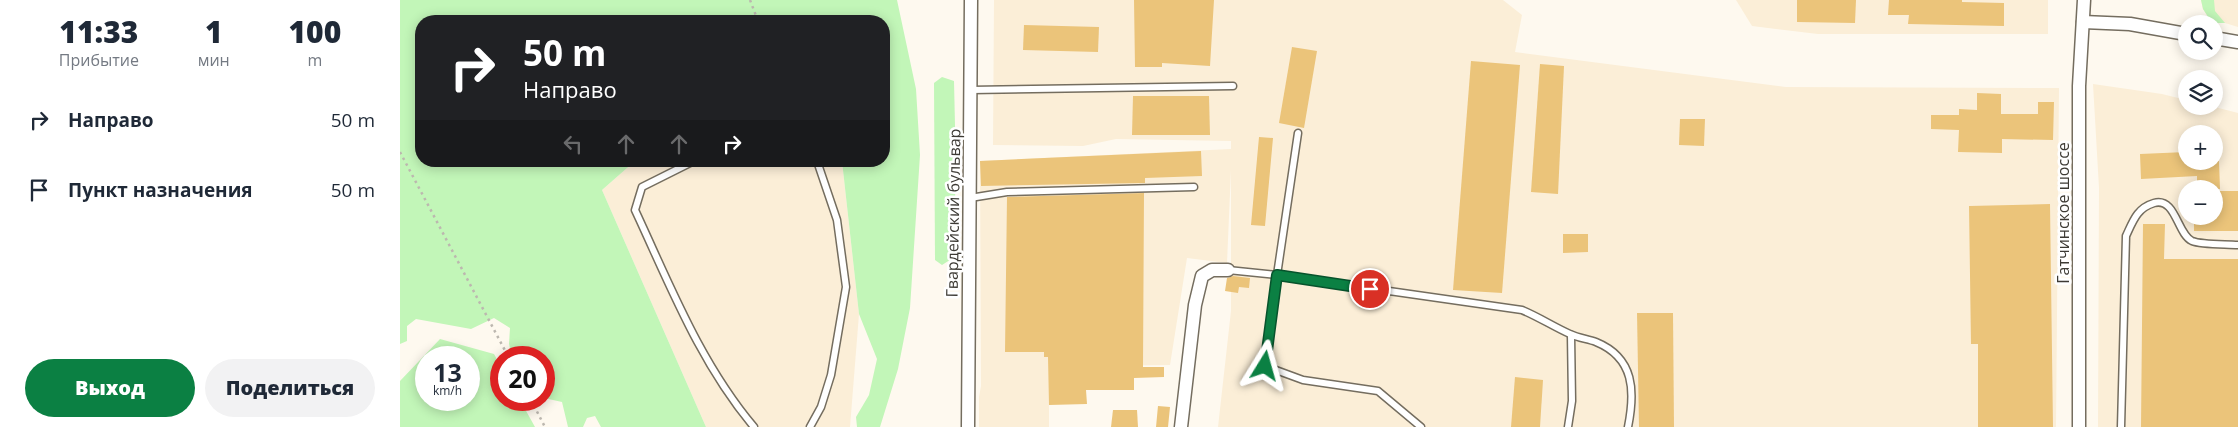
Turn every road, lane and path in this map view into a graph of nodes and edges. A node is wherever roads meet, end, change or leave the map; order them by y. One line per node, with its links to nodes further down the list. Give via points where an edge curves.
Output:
1 (750, 0): 4 (path)
2 (971, 0): 10 (street, Гвардейский бульвар)
3 (2084, 0): 5 (street, Гатчинское шоссе)
4 (756, 15)
5 (2084, 22): 6 (street, via 2130,24); 31 (street, Гатчинское шоссе, via 2079,86)
6 (2178, 33)
7 (2223, 40): 8 (street)
8 (2238, 42)
9 (1233, 86): 10 (lane)
10 (971, 90): 16 (street, Гвардейский бульвар)
11 (1298, 133): 19 (lane)
12 (400, 152): 21 (path)
13 (682, 167): 24 (lane, via 642,187 635,210 702,353)
14 (820, 167): 25 (lane, via 837,220 846,287 831,375 821,407)
15 (1194, 187): 16 (lane, via 1007,192)
16 (970, 198): 26 (street, Гвардейский бульвар)
17 (2238, 246): 32 (lane, via 2192,241 2182,232 2168,206 2158,202 2137,213 2126,236)
18 (1228, 270): 19 (lane); 27 (street, via 1212,270 1202,276 1195,305)
19 (1277, 275): 20 (lane, via 1522,310); 28 (lane, via 1265,366 1303,380 1378,391)
20 (1571, 335): 29 (lane, via 1572,401); 30 (lane, via 1598,342 1626,364 1631,384)
21 (503, 346)
22 (537, 411): 23 (path)
23 (545, 427)
24 (754, 427)
25 (810, 427)
26 (968, 427)
27 (1181, 427)
28 (1421, 427)
29 (1568, 427)
30 (1628, 427)
31 (2078, 427)
32 (2121, 427)

